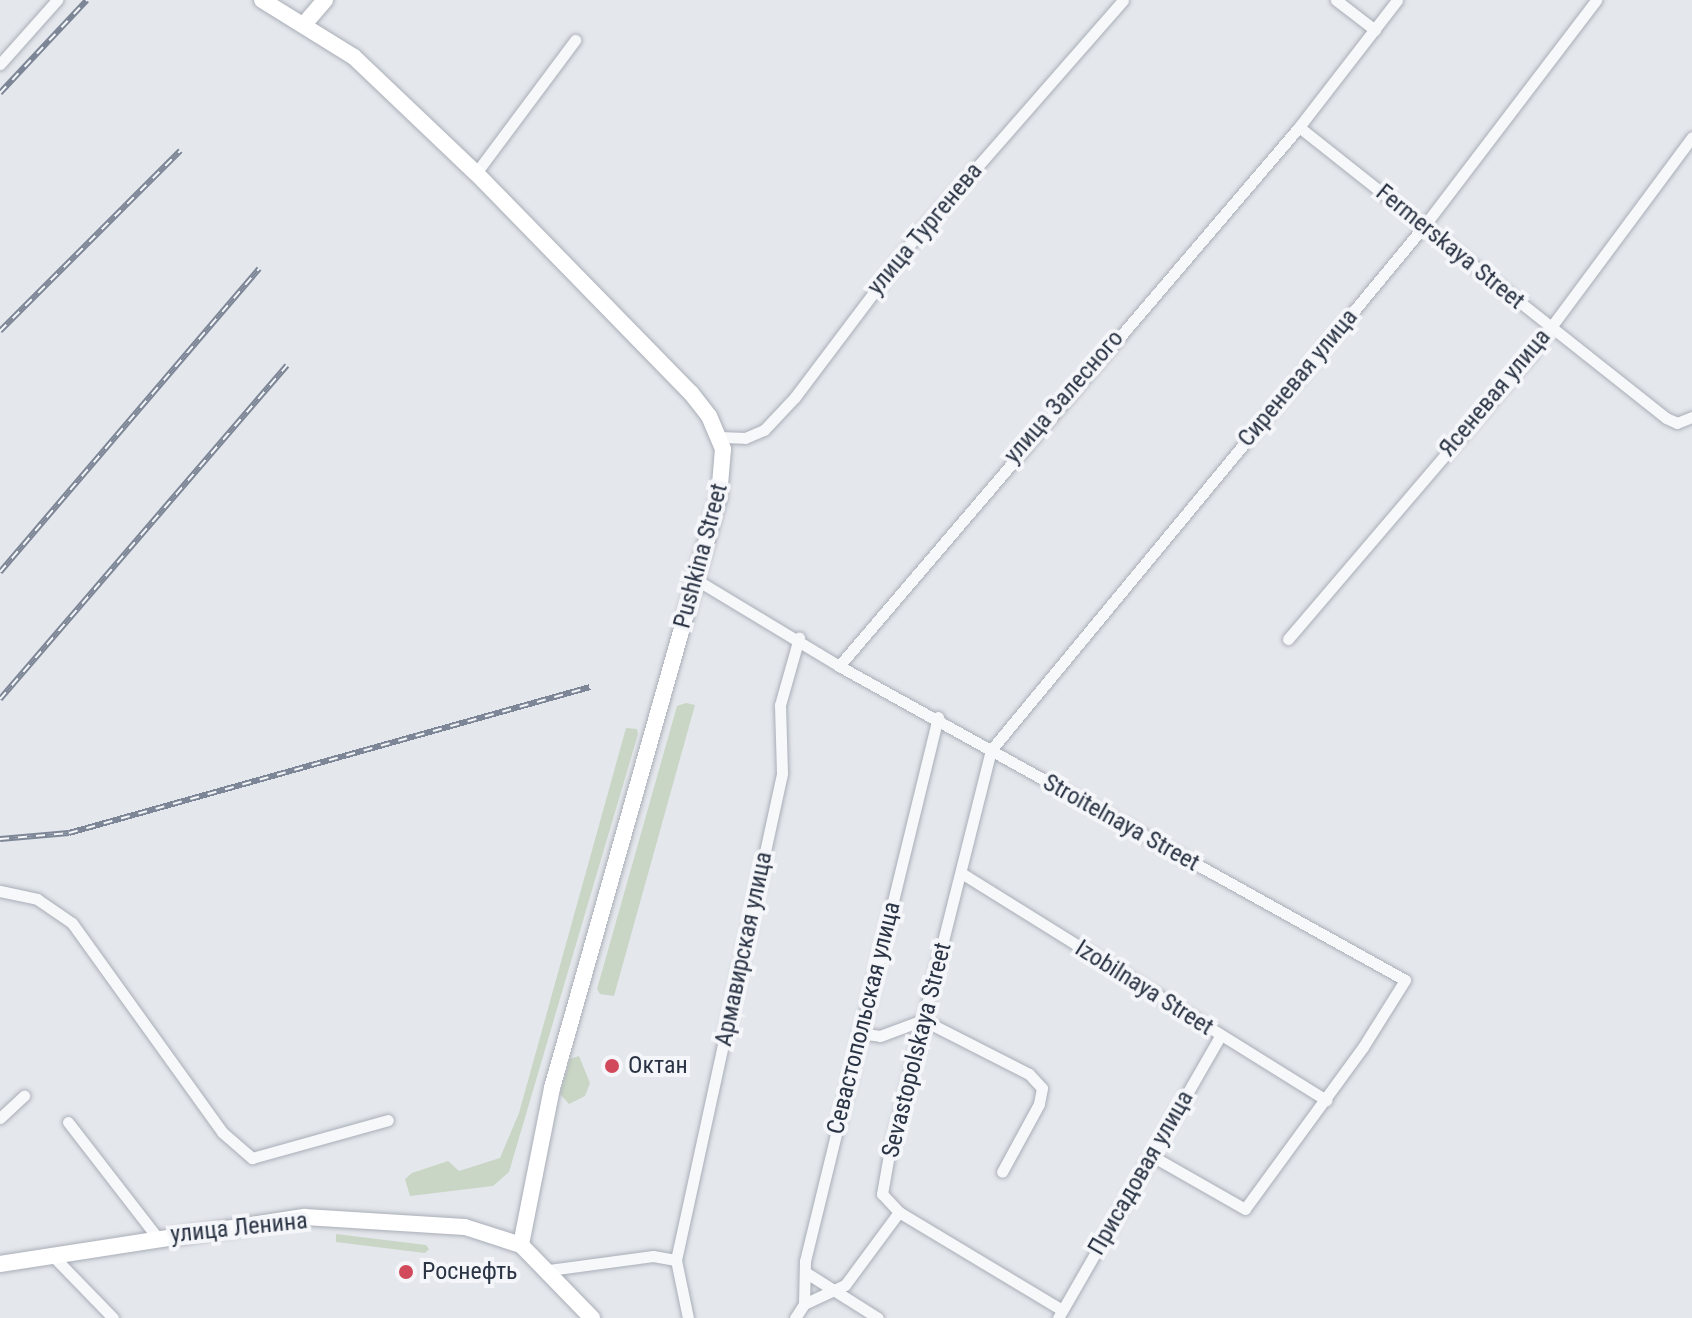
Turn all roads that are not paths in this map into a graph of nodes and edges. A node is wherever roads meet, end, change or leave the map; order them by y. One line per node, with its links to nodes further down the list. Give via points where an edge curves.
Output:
1 (57, 0): 11 (street)
2 (262, 0): 8 (main road)
3 (325, 0): 8 (main road)
4 (1123, 0): 18 (street, улица Тургенева, via 914,239 795,397 764,430 745,438)
5 (1336, 0): 9 (street)
6 (1397, 0): 9 (street, улица Залесного)
7 (1596, 0): 15 (street, Сиреневая улица)
8 (306, 22): 14 (main road, via 354,57)
9 (1375, 30): 12 (street, улица Залесного)
10 (575, 40): 14 (street)
11 (0, 64)
12 (1299, 127): 15 (street, Fermerskaya Street); 22 (street, улица Залесного)
13 (1692, 137): 16 (street, Ясеневая улица)
14 (476, 173): 18 (main road, via 691,393)
15 (1424, 226): 16 (street, Fermerskaya Street); 24 (street, Сиреневая улица)
16 (1550, 328): 17 (street, Fermerskaya Street, via 1677,423); 21 (street, Ясеневая улица)
17 (1692, 417)
18 (720, 437): 19 (main road, Pushkina Street, via 722,482)
19 (695, 579): 20 (street); 39 (main road, Pushkina Street, via 552,1088)
20 (799, 638): 22 (street); 41 (street, Армавирская улица, via 780,705 782,773)
21 (1288, 639)
22 (839, 666): 23 (street, Stroitelnaya Street)
23 (938, 717): 24 (street, Stroitelnaya Street); 28 (street, Севастопольская улица)
24 (991, 750): 25 (street, Sevastopolskaya Street); 31 (street, Stroitelnaya Street, via 1405,980)
25 (963, 874): 27 (street, Sevastopolskaya Street); 29 (street, Izobilnaya Street)
26 (0, 891): 33 (street, via 37,899 72,923 222,1132 252,1158)
27 (923, 1020): 28 (street, via 880,1036); 36 (street, via 1029,1074 1042,1088 1039,1104); 37 (street, Sevastopolskaya Street, via 882,1194)
28 (859, 1033): 44 (street, Севастопольская улица)
29 (1220, 1036): 31 (street, Izobilnaya Street); 35 (street, Присадовая улица)
30 (24, 1096): 32 (street)
31 (1326, 1100): 35 (street, via 1245,1209)
32 (0, 1118)
33 (388, 1120)
34 (68, 1122): 38 (street)
35 (1152, 1156): 47 (street, Присадовая улица)
36 (1002, 1172)
37 (899, 1212): 45 (street); 47 (street, Присадовая улица)
38 (157, 1237): 39 (main road, улица Ленина, via 305,1217 465,1227); 40 (main road, улица Ленина)
39 (521, 1245): 43 (main road)
40 (52, 1255): 42 (main road, улица Ленина); 48 (street)
41 (676, 1260): 43 (street, via 653,1256); 50 (street, Армавирская улица)
42 (0, 1264)
43 (549, 1270): 49 (main road)
44 (805, 1272): 45 (street); 46 (street, Севастопольская улица)
45 (836, 1293): 46 (street); 52 (street)
46 (804, 1304): 51 (street)
47 (1060, 1314)
48 (113, 1318)
49 (592, 1318)
50 (688, 1318)
51 (795, 1318)
52 (878, 1318)

